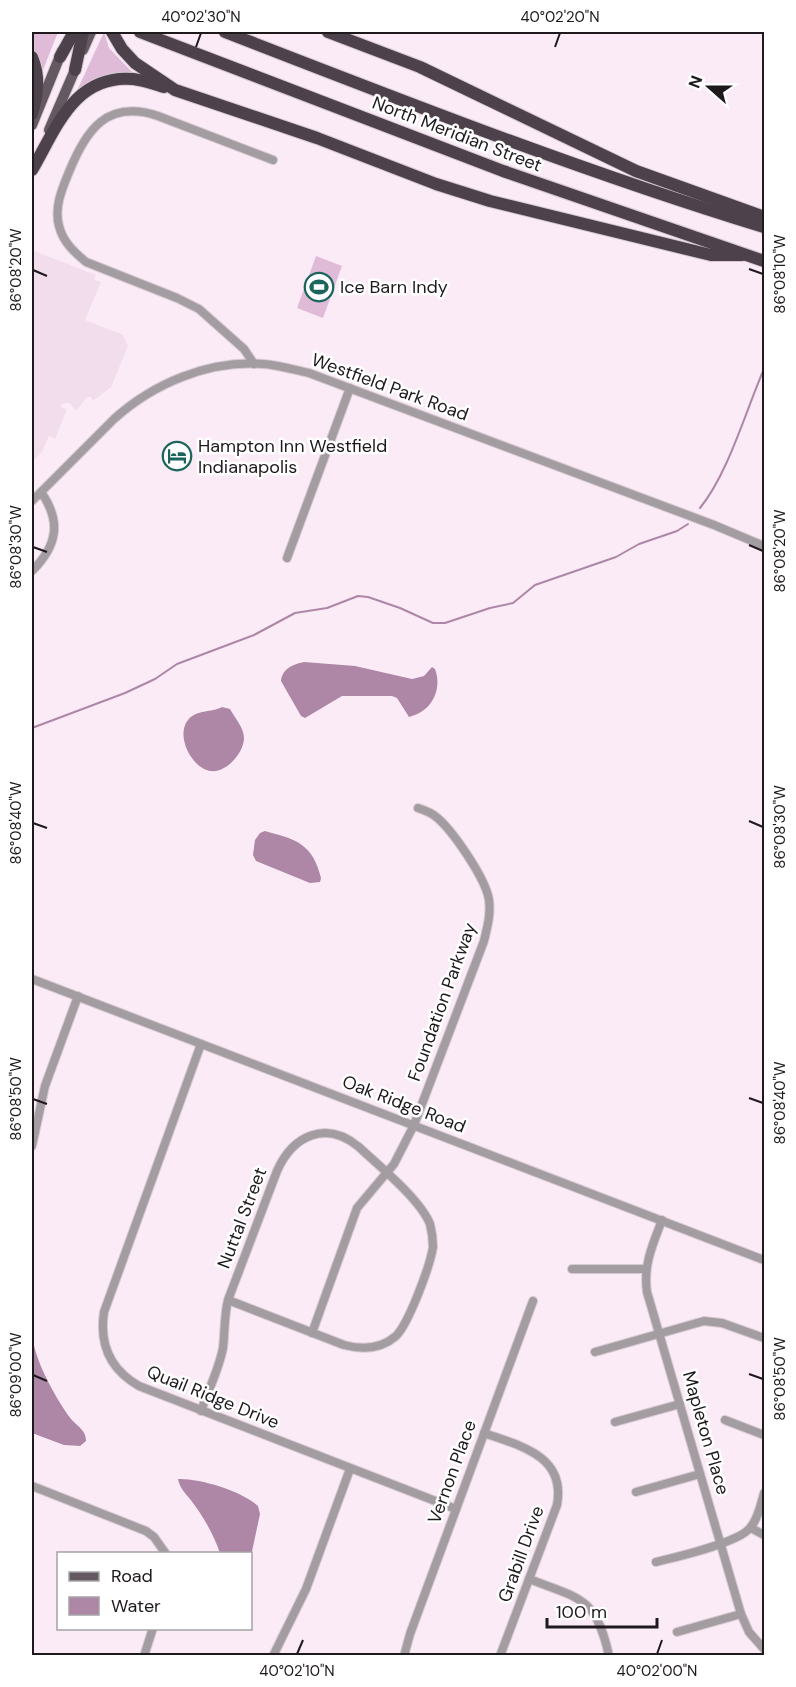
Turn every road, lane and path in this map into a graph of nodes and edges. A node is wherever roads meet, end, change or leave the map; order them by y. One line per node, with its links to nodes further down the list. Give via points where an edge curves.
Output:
1 (72, 32): 9 (highway)
2 (83, 32): 10 (highway)
3 (91, 32): 10 (main road)
4 (112, 32): 11 (highway, via 127,55)
5 (140, 32): 18 (highway, North Meridian Street, via 503,171)
6 (225, 32): 17 (highway, North Meridian Street, via 593,171)
7 (328, 32): 16 (highway, via 420,67 636,171)
8 (32, 57): 12 (highway, via 38,84)
9 (60, 57): 13 (main road)
10 (75, 70): 15 (main road)
11 (175, 90): 15 (highway, via 130,79 104,82 84,92 61,118); 18 (highway, via 490,201 711,255)
12 (32, 114)
13 (32, 125)
14 (273, 160): 20 (street, via 158,116 130,111 99,123 88,133 63,187 57,212 64,239 86,262 199,309 244,349)
15 (32, 171)
16 (765, 217)
17 (765, 227)
18 (742, 255): 19 (highway, North Meridian Street)
19 (765, 261)
20 (254, 364): 21 (street, Westfield Park Road, via 295,370); 22 (street, Westfield Park Road, via 198,372 155,388 120,413)
21 (350, 388): 24 (street, Westfield Park Road); 25 (street)
22 (41, 492): 23 (street, Westfield Park Road); 26 (street, via 52,510 54,531 48,551)
23 (32, 501)
24 (765, 546)
25 (287, 558)
26 (32, 571)
27 (418, 808): 31 (street, Foundation Parkway, via 433,814 449,830 477,871 487,891 489,919)
28 (32, 979): 29 (street, Oak Ridge Road)
29 (78, 996): 30 (street, Oak Ridge Road); 32 (street, via 45,1086)
30 (201, 1044): 31 (street, Oak Ridge Road); 45 (street, Quail Ridge Drive, via 102,1323 107,1353 123,1375 139,1386)
31 (414, 1125): 33 (street, Foundation Parkway); 34 (street, Oak Ridge Road)
32 (32, 1146)
33 (386, 1173): 38 (street, Nuttal Street, via 356,1145 335,1134 312,1136 295,1144 277,1171); 40 (street, Foundation Parkway, via 354,1214); 40 (street, via 422,1210 432,1232 430,1257 407,1319 394,1337 369,1348 344,1345)
34 (662, 1220): 35 (street, Oak Ridge Road); 37 (street, Mapleton Place)
35 (765, 1260)
36 (572, 1269): 37 (street)
37 (645, 1269): 41 (street, Mapleton Place)
38 (228, 1300): 40 (street); 45 (street, Nuttal Street, via 222,1352)
39 (533, 1301): 48 (street, Vernon Place)
40 (312, 1333)
41 (659, 1333): 42 (street, via 710,1321); 43 (street); 44 (street, Mapleton Place)
42 (765, 1338)
43 (595, 1352)
44 (680, 1404): 47 (street); 51 (street, Mapleton Place)
45 (201, 1411): 50 (street, Quail Ridge Drive)
46 (725, 1420): 49 (street)
47 (615, 1422)
48 (484, 1433): 55 (street, Vernon Place); 61 (street, Grabill Drive, via 537,1454 557,1480 557,1505)
49 (765, 1435)
50 (351, 1469): 55 (street, Quail Ridge Drive); 67 (street, via 306,1589)
51 (700, 1474): 53 (street); 58 (street, Mapleton Place)
52 (32, 1486): 59 (street, via 146,1531)
53 (636, 1492)
54 (765, 1493): 56 (street)
55 (456, 1509): 68 (street, Vernon Place)
56 (751, 1528): 57 (street); 58 (street)
57 (765, 1535)
58 (721, 1543): 60 (street); 62 (street, Mapleton Place)
59 (165, 1552)
60 (656, 1562)
61 (529, 1579): 69 (street, Grabill Drive); 70 (street, via 586,1603 598,1618)
62 (741, 1614): 64 (street); 65 (street, Mapleton Place, via 749,1632)
63 (153, 1630): 66 (street)
64 (677, 1632)
65 (765, 1649)
66 (144, 1656)
67 (273, 1656)
68 (404, 1656)
69 (500, 1656)
70 (609, 1656)

